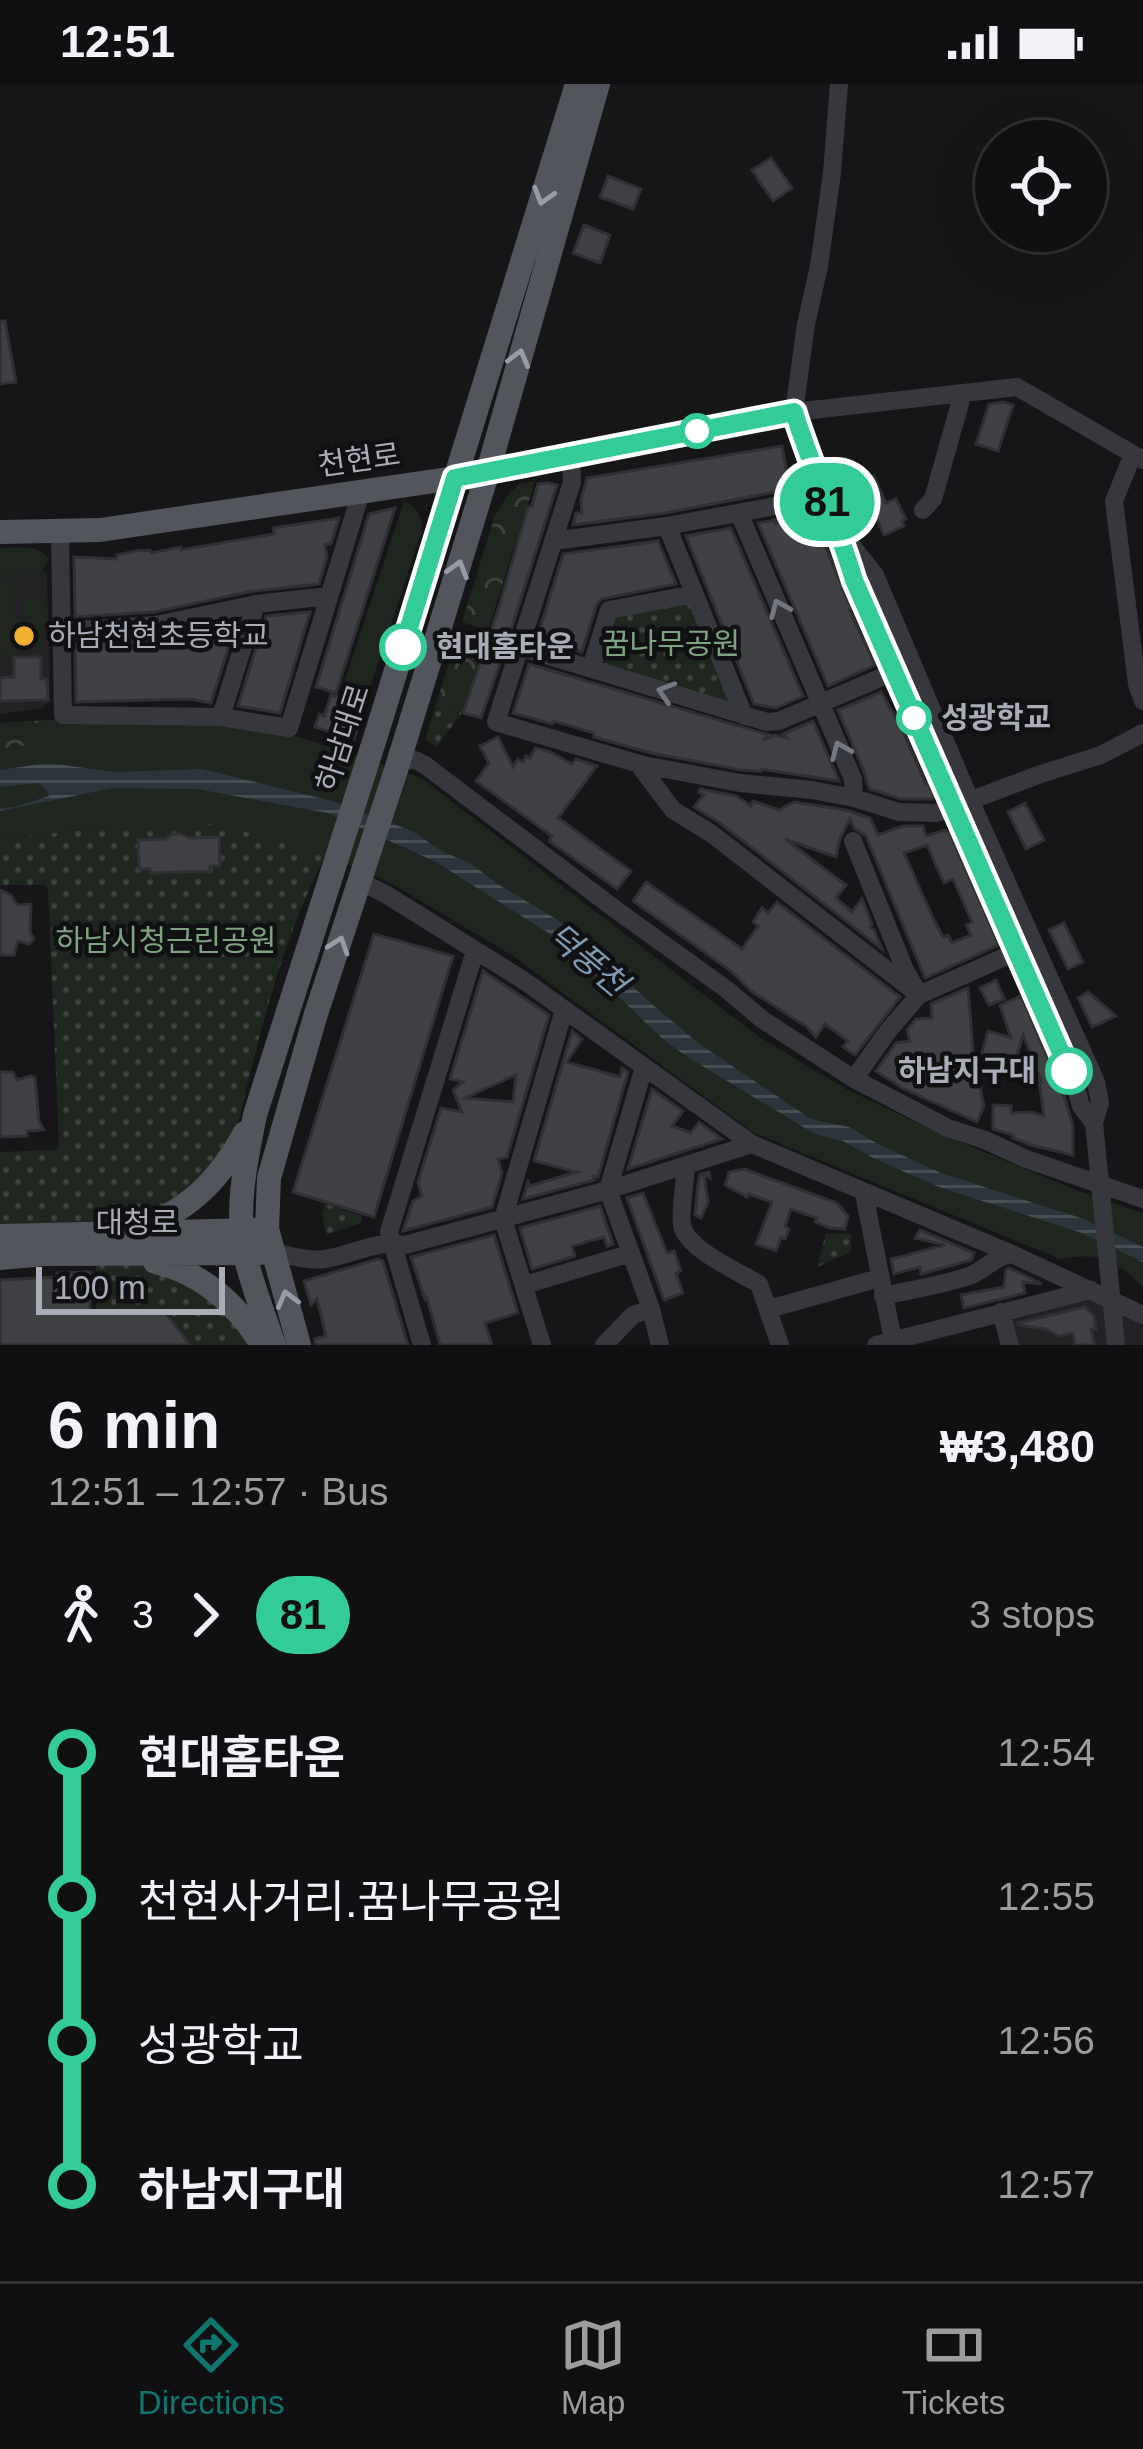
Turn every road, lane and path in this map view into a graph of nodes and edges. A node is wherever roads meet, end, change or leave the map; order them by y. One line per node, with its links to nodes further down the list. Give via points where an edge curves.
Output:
1 (577, 84): 9 (main road, 하남대로, one-way to 9)
2 (598, 84): 8 (main road, 하남대로, one-way to 2)
3 (839, 84): 5 (street)
4 (963, 393): 5 (street); 7 (street, via 1017,387); 12 (street)
5 (794, 412): 6 (main road, 천현로); 11 (street)
6 (571, 455): 8 (main road, 천현로); 18 (street, via 572,482)
7 (1138, 457): 26 (street, via 1114,501)
8 (488, 471): 9 (main road, 천현로); 31 (main road, 하남대로, one-way to 8)
9 (455, 478): 10 (main road, 천현로); 44 (main road, 하남대로)
10 (362, 489): 17 (main road, 천현로); 20 (street)
11 (824, 497): 13 (street); 15 (street)
12 (923, 510)
13 (739, 513): 14 (street); 27 (street, one-way to 13)
14 (667, 526): 18 (street); 19 (street)
15 (839, 529): 25 (street); 34 (street, via 874,575)
16 (0, 532): 17 (main road, 천현로)
17 (60, 532): 22 (street)
18 (553, 542): 23 (street)
19 (694, 594): 24 (street, via 609,610); 28 (street)
20 (329, 596): 21 (street); 29 (street, via 290,728)
21 (256, 604): 22 (street, via 156,625); 29 (street)
22 (62, 632): 29 (street, via 63,715)
23 (519, 647): 24 (street); 32 (street, via 496,722)
24 (591, 668): 28 (street, one-way to 24)
25 (894, 672): 27 (street); 34 (street)
26 (1143, 701)
27 (820, 704): 28 (street, via 778,721); 33 (street, one-way to 27)
28 (744, 716)
29 (221, 717)
30 (1143, 733): 34 (street)
31 (398, 765): 36 (main road, 하남대로); 43 (street, via 425,765 763,1020)
32 (643, 765): 33 (street); 40 (street, via 673,810)
33 (854, 798): 34 (street, via 898,812 937,813)
34 (962, 803): 38 (street); 39 (street)
35 (853, 841): 40 (street)
36 (362, 878): 37 (street); 48 (main road, 하남대로, one-way to 36)
37 (475, 951): 41 (street); 56 (street)
38 (1016, 952): 39 (street); 40 (street)
39 (1036, 972): 49 (street, via 1096,1082)
40 (919, 995): 43 (street)
41 (564, 1010): 42 (street); 53 (street)
42 (644, 1067): 45 (street); 50 (street)
43 (854, 1079): 49 (street, via 948,1128)
44 (255, 1115): 46 (main road, 하남대로); 57 (main road, via 202,1194)
45 (752, 1144): 47 (street); 51 (street)
46 (248, 1151): 48 (main road, via 250,1183); 55 (main road, 하남대로, via 243,1185)
47 (686, 1166): 50 (street); 66 (street, via 682,1227 691,1242 759,1284)
48 (269, 1178): 55 (main road, 하남대로)
49 (1101, 1189): 52 (street); 64 (street)
50 (608, 1190): 53 (street); 58 (street)
51 (864, 1194): 59 (street); 62 (street)
52 (1143, 1198)
53 (503, 1219): 56 (street); 61 (street)
54 (0, 1236): 57 (main road, 대청로)
55 (257, 1241): 56 (street, via 308,1260); 57 (main road, 대청로); 71 (main road, 하남대로); 72 (main road, 하남대로, one-way to 55)
56 (390, 1242): 73 (street)
57 (111, 1244): 60 (main road, 대청로); 70 (main road, via 196,1277)
58 (631, 1253): 61 (street); 65 (street)
59 (1012, 1254): 62 (street, via 966,1277); 63 (street)
60 (0, 1258)
61 (525, 1285): 74 (street)
62 (881, 1287): 66 (street); 69 (street)
63 (1091, 1290): 64 (street); 67 (street)
64 (1110, 1300): 68 (street); 79 (street)
65 (651, 1309): 75 (street, via 633,1315); 76 (street)
66 (769, 1309): 77 (street)
67 (1000, 1312): 69 (street); 78 (street)
68 (1143, 1315)
69 (887, 1343)
70 (262, 1345)
71 (274, 1345)
72 (299, 1345)
73 (422, 1345)
74 (542, 1345)
75 (604, 1345)
76 (660, 1345)
77 (780, 1345)
78 (1010, 1345)
79 (1116, 1345)

